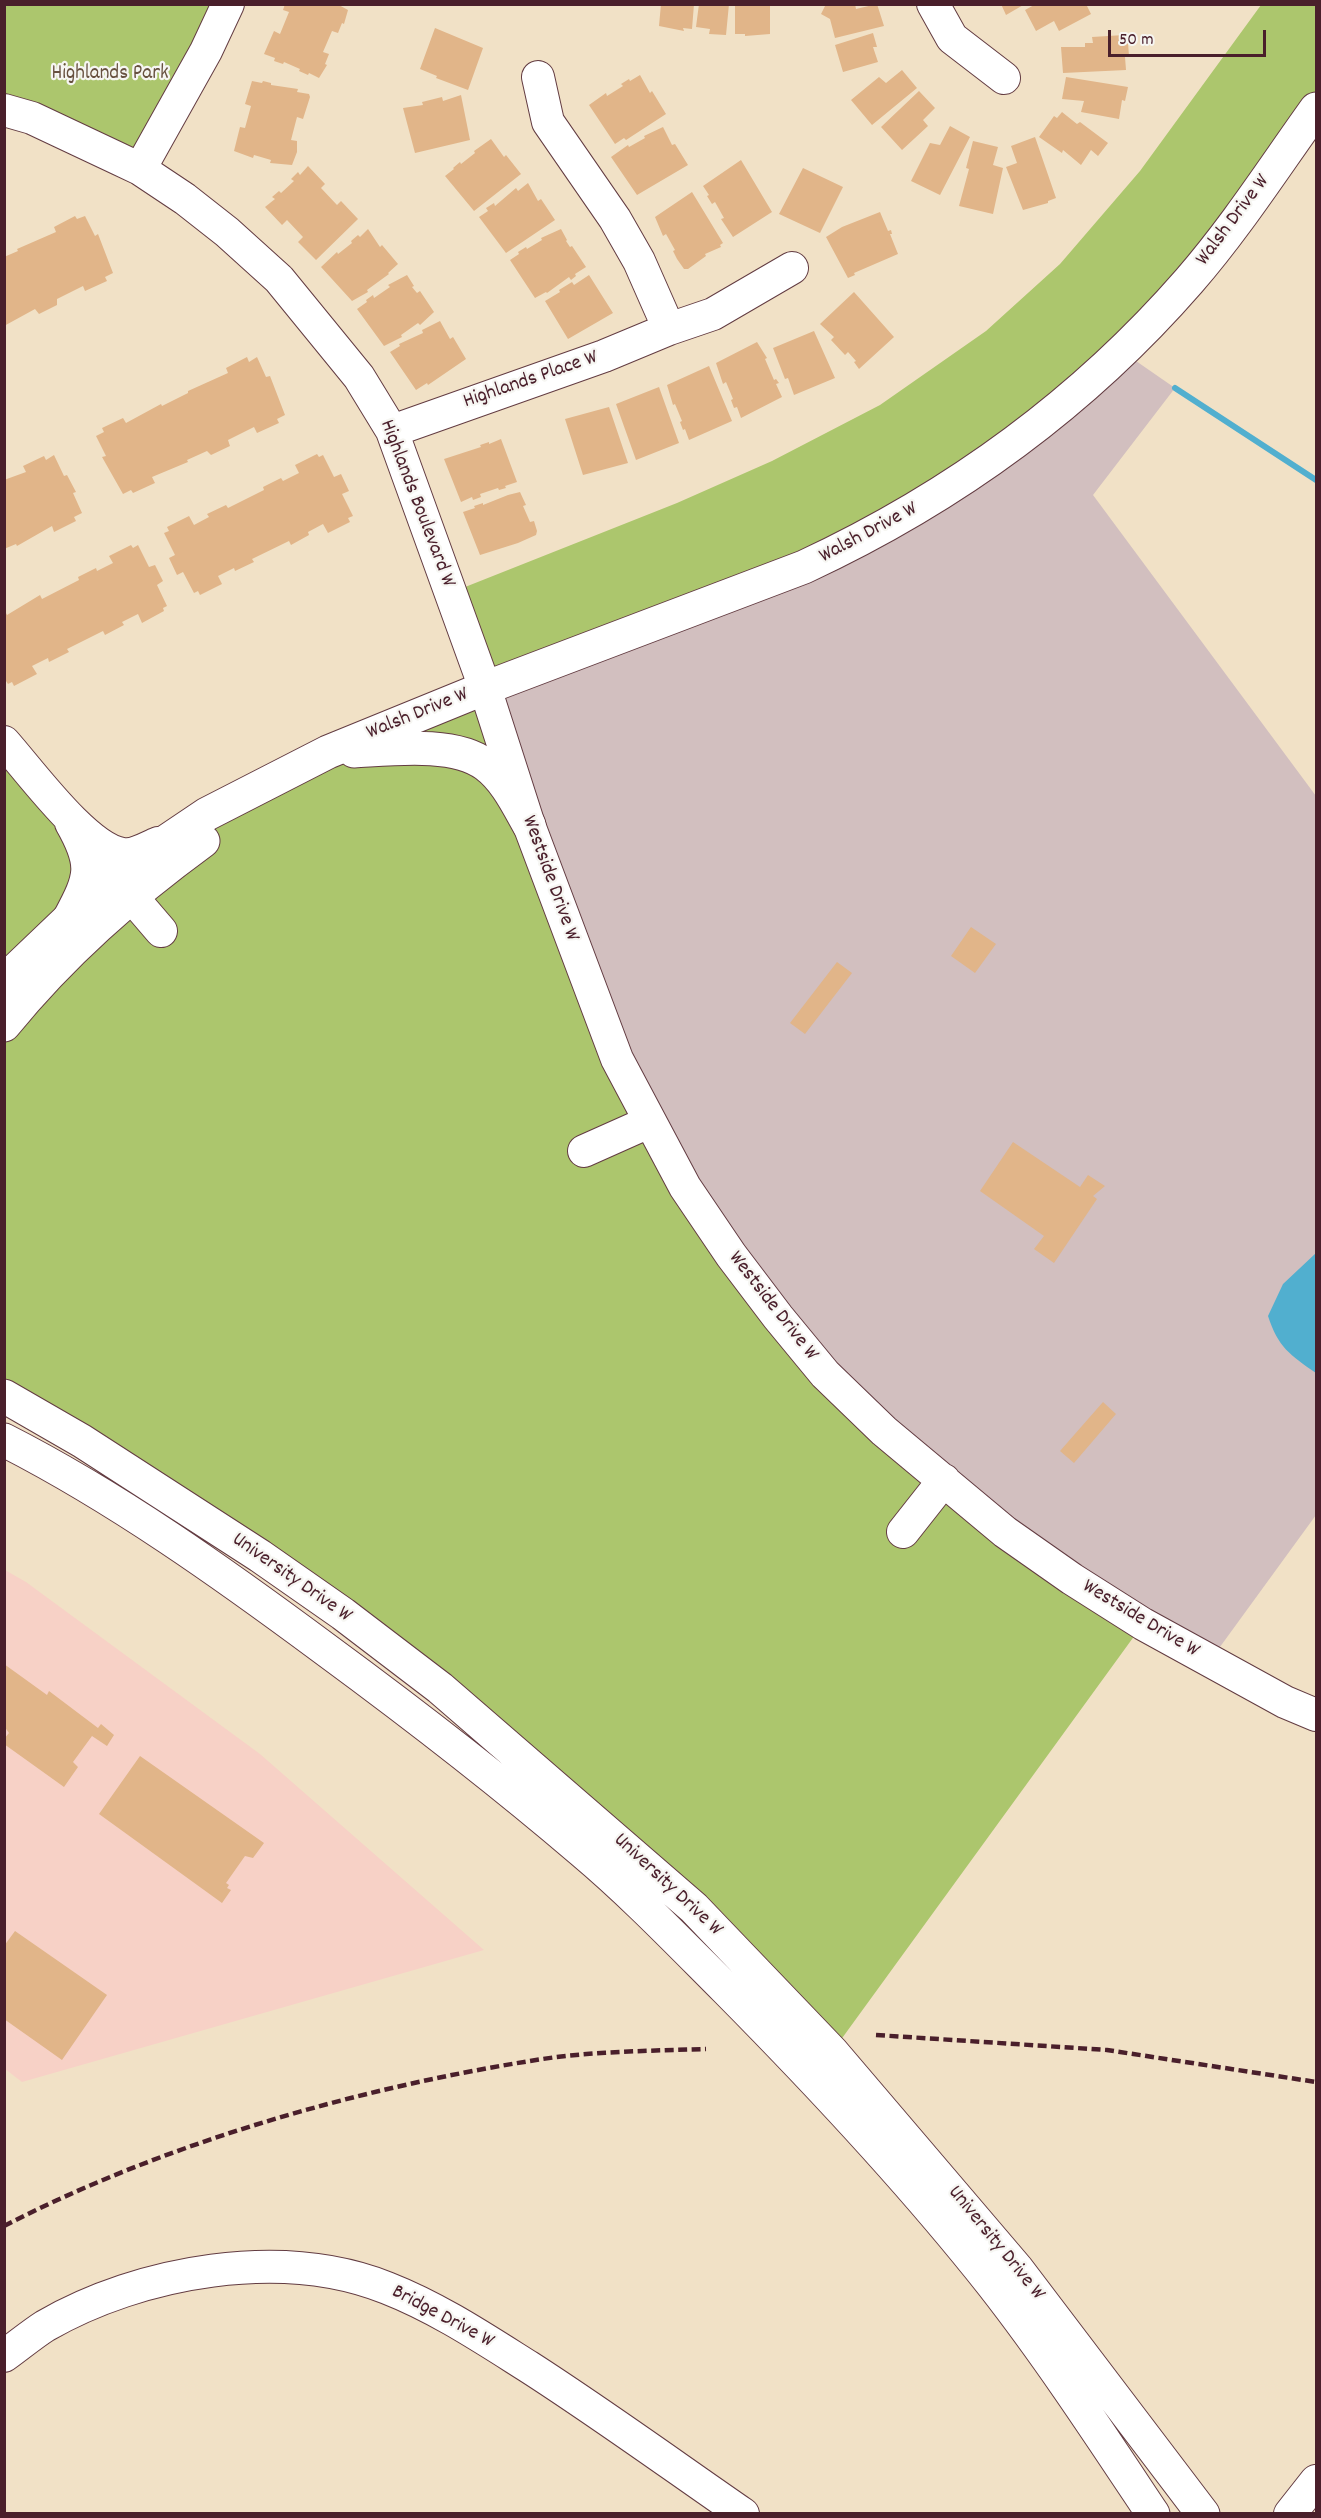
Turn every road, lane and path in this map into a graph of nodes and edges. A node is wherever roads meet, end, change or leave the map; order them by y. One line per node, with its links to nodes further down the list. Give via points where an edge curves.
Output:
1 (228, 4): 7 (street)
2 (933, 4): 4 (street, via 952,38)
3 (538, 77): 9 (street, via 548,122 615,219 639,261)
4 (1004, 78)
5 (1317, 109): 11 (main road, Walsh Drive W, via 1190,280 1131,344 1029,433 977,471 886,526 804,567)
6 (4, 110): 7 (street, Highlands Boulevard W, via 32,118)
7 (140, 169): 10 (street, Highlands Boulevard W, via 185,199 279,279 359,377)
8 (792, 268): 9 (street, Highlands Place W, via 713,314)
9 (669, 329): 10 (street, Highlands Place W, via 604,356)
10 (392, 430): 11 (street, Highlands Boulevard W)
11 (484, 688): 13 (main road, Walsh Drive W); 16 (street, Westside Drive W)
12 (4, 742): 15 (street)
13 (328, 752): 14 (main road, Walsh Drive W); 16 (main road, via 417,748 453,751 485,764 506,785)
14 (291, 771): 17 (main road, Walsh Drive W); 18 (main road, Walsh Drive W)
15 (63, 810): 17 (street, via 99,845 126,855); 19 (street, via 87,856 88,869 87,884)
16 (529, 825): 23 (street, Westside Drive W, via 617,1059)
17 (170, 837): 19 (main road, Walsh Drive W, via 112,878)
18 (131, 896): 20 (street); 22 (main road, Walsh Drive W, via 68,953)
19 (69, 920): 21 (main road, Walsh Drive W)
20 (161, 931)
21 (4, 981)
22 (4, 1025)
23 (649, 1122): 24 (street); 27 (street, Westside Drive W, via 685,1187 778,1317 825,1374 884,1431)
24 (584, 1151)
25 (4, 1396): 36 (main road, University Drive W, via 92,1447 343,1614 440,1688 694,1908 832,2052 1009,2260)
26 (4, 1440): 31 (main road, University Drive W, via 155,1530 255,1597 373,1685 584,1853 793,2057 993,2285)
27 (944, 1480): 28 (street); 29 (street, Westside Drive W, via 1005,1532 1143,1624 1275,1697)
28 (903, 1532)
29 (1317, 1715)
30 (4, 2356): 33 (street, Bridge Drive W, via 45,2326 107,2298 161,2280 252,2266 340,2275 385,2287 438,2310 554,2383)
31 (1070, 2391): 34 (main road); 35 (main road, University Drive W)
32 (1317, 2481): 37 (street)
33 (743, 2514)
34 (1132, 2514)
35 (1153, 2514)
36 (1203, 2514)
37 (1290, 2514)

